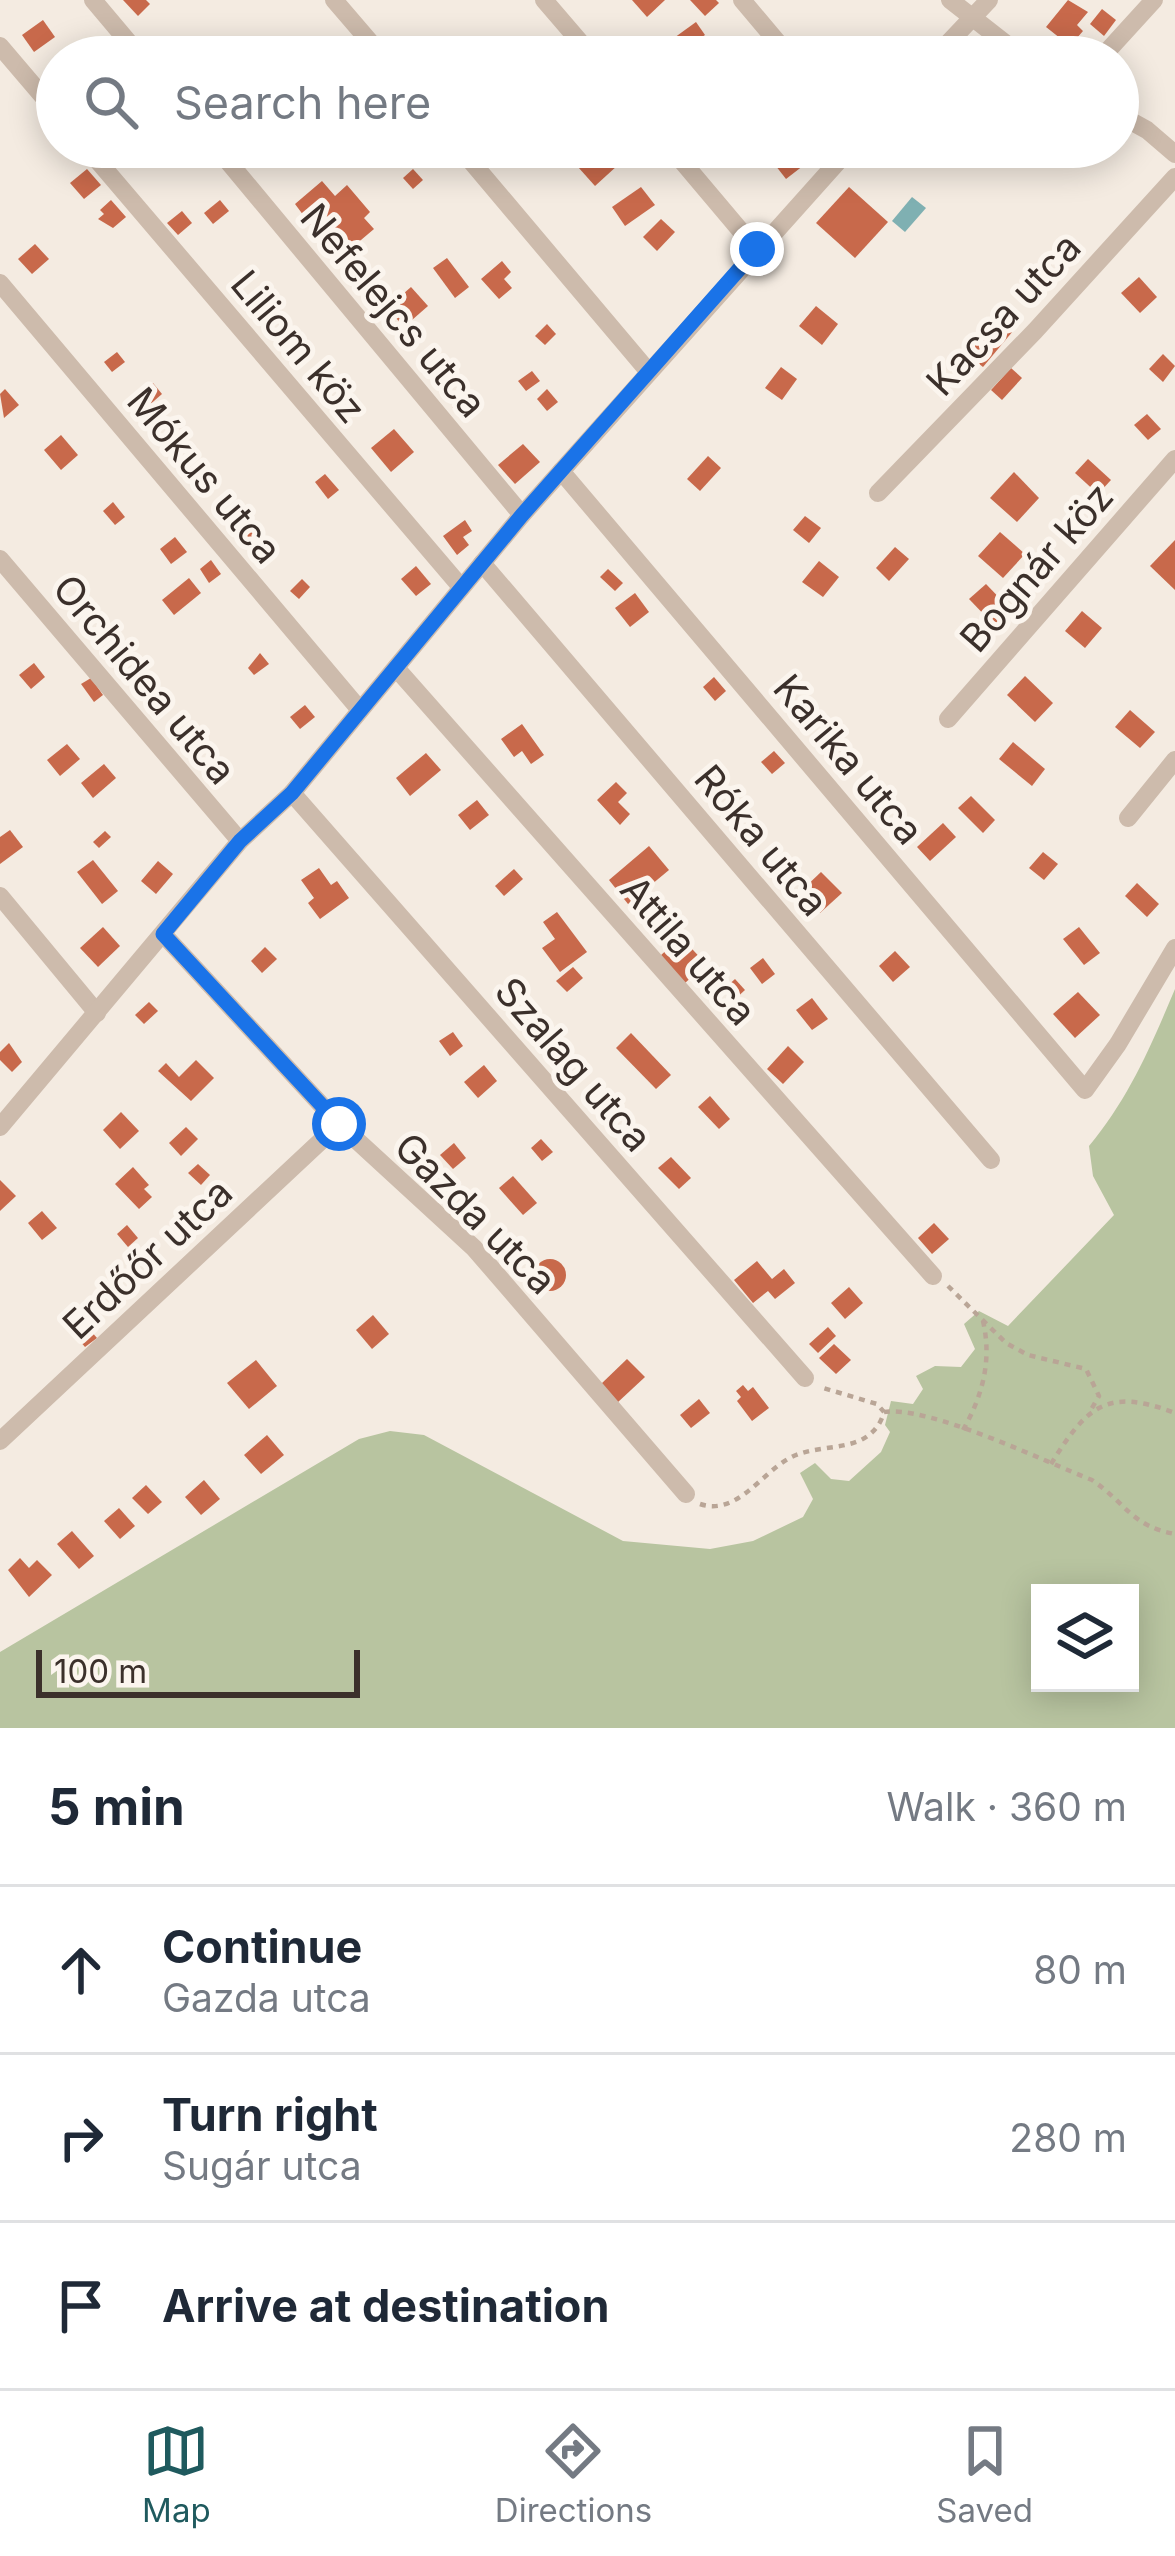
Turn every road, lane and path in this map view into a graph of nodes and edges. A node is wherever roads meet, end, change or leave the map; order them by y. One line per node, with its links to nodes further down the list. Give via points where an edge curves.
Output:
1 (93, 0): 9 (street)
2 (334, 0): 10 (street)
3 (544, 0): 11 (street)
4 (742, 0): 12 (street)
5 (950, 0): 8 (street)
6 (989, 0): 8 (street)
7 (1154, 0): 15 (street)
8 (973, 17): 13 (street); 14 (street)
9 (123, 36)
10 (364, 36)
11 (575, 36)
12 (772, 36)
13 (955, 36)
14 (997, 36)
15 (1121, 36)
16 (0, 46): 17 (street)
17 (36, 88)
18 (1139, 126): 19 (street)
19 (1175, 154)
20 (104, 168): 35 (street, Liliom köz)
21 (233, 168): 32 (street, Nefelejcs utca)
22 (477, 168): 28 (street)
23 (688, 168): 26 (street)
24 (831, 168): 26 (street)
25 (1175, 177): 31 (street, Kacsa utca)
26 (757, 249): 28 (street)
27 (0, 283): 37 (street, Mókus utca)
28 (648, 371): 30 (street)
29 (1175, 459): 38 (street, Bognár köz)
30 (561, 470): 32 (street); 45 (street, Karika utca, via 1085,1090)
31 (878, 493)
32 (522, 515): 34 (street)
33 (0, 559): 42 (street, Orchidea utca)
34 (482, 563): 35 (street); 49 (street, Róka utca)
35 (461, 587): 36 (street)
36 (396, 668): 37 (street); 50 (street, Attila utca)
37 (360, 710): 40 (street)
38 (948, 719)
39 (1175, 760): 41 (street)
40 (292, 793): 42 (street); 52 (street, Szalag utca)
41 (1128, 818)
42 (240, 841): 44 (street)
43 (0, 896): 46 (street)
44 (163, 934): 46 (street); 47 (street, Gazda utca)
45 (1175, 948)
46 (97, 1012): 48 (street)
47 (339, 1124): 57 (street, Erdőőr utca); 59 (street, Gazda utca, via 474,1248)
48 (0, 1127)
49 (992, 1160)
50 (933, 1276): 51 (path)
51 (983, 1321): 54 (path, via 1028,1355 1087,1369 1099,1396); 56 (path, via 989,1349)
52 (805, 1378): 53 (path)
53 (884, 1412): 56 (path, via 899,1409); 59 (path, via 866,1437 792,1456 731,1502 710,1508)
54 (1089, 1413): 55 (path, via 1141,1400); 58 (path)
55 (1175, 1413)
56 (963, 1430): 58 (path)
57 (0, 1441)
58 (1052, 1464): 60 (path, via 1112,1492 1141,1524)
59 (686, 1494)
60 (1175, 1534)

